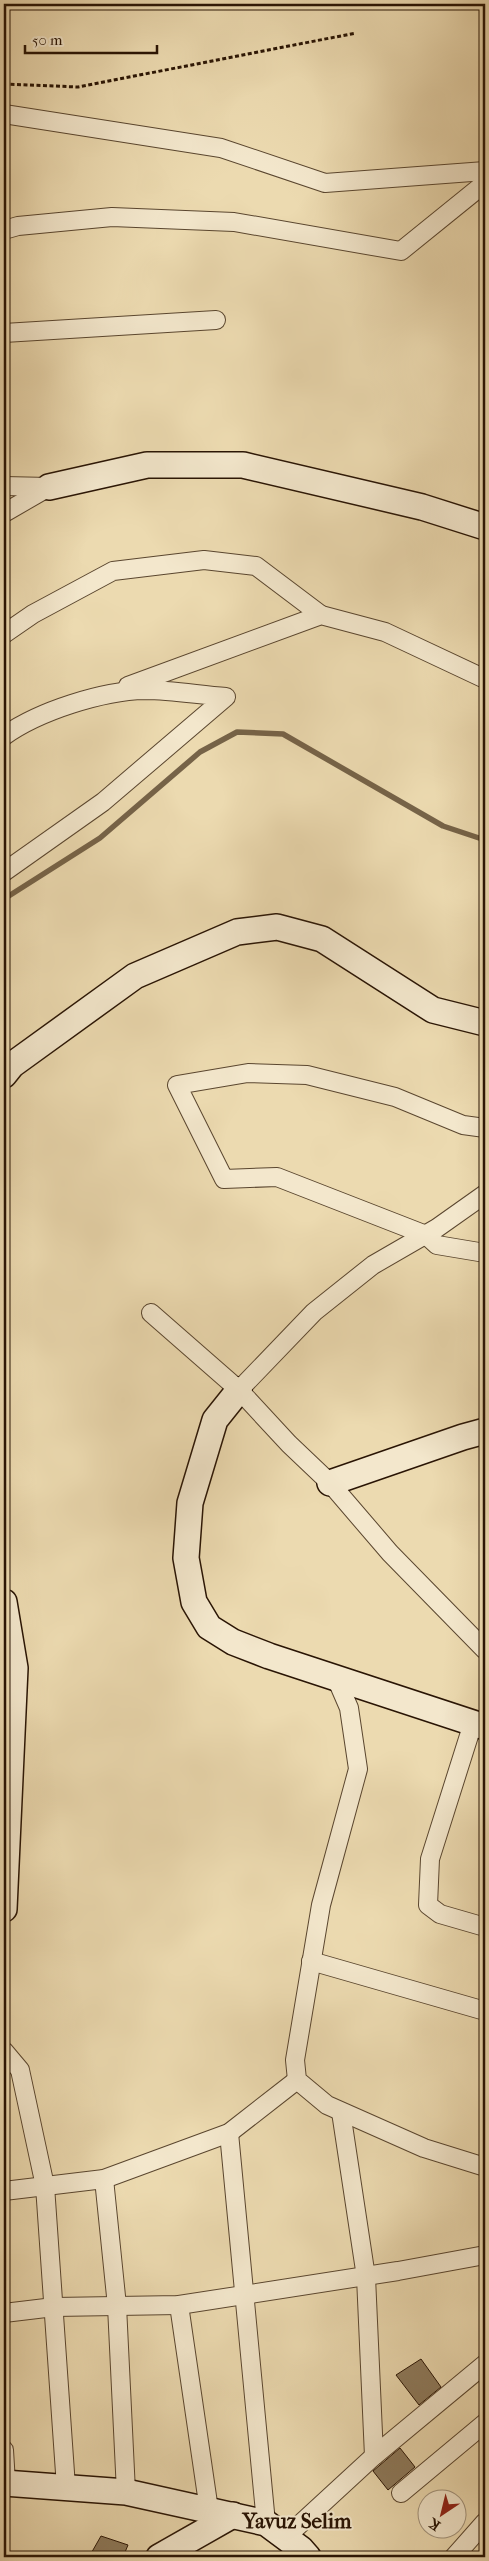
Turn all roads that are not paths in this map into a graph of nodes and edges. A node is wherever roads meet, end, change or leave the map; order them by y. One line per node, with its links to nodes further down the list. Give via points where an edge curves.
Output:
1 (4, 114): 2 (street, via 221,148 325,182)
2 (485, 171)
3 (485, 183): 4 (street, via 401,251 234,222 112,217)
4 (4, 230)
5 (216, 320): 6 (street)
6 (4, 333)
7 (4, 486): 8 (street)
8 (49, 487): 9 (street); 10 (street, via 147,465 243,465 422,507)
9 (4, 513)
10 (485, 527)
11 (321, 616): 12 (street, via 256,566 204,560 113,571 33,614); 13 (street, via 385,632); 14 (street)
12 (4, 634)
13 (485, 679)
14 (102, 696): 15 (street, via 22,723); 16 (street, via 145,690 226,697 103,802)
15 (4, 736)
16 (4, 872)
17 (485, 1024): 18 (street, via 433,1010 322,939 277,927 237,932 135,976 12,1065)
18 (4, 1075)
19 (485, 1128): 21 (street, via 463,1125 395,1097 307,1075 248,1074 178,1085 224,1179 277,1177)
20 (485, 1194): 21 (street)
21 (426, 1235): 22 (street, via 437,1246); 24 (street, via 373,1265 314,1312)
22 (485, 1253)
23 (151, 1313): 24 (street)
24 (239, 1390): 26 (street); 29 (street, via 215,1420 190,1502 186,1558 194,1602 209,1627 233,1642)
25 (485, 1431): 26 (street)
26 (330, 1483): 28 (street, via 390,1553)
27 (4, 1602): 31 (street, via 15,1668)
28 (485, 1650)
29 (336, 1678): 30 (street); 33 (street, via 350,1708 358,1769 321,1905)
30 (479, 1725): 32 (street, via 430,1859 428,1906 440,1914)
31 (4, 1909)
32 (485, 1927)
33 (312, 1961): 34 (street); 36 (street, via 295,2060)
34 (485, 2011)
35 (4, 2051): 41 (street, via 20,2070)
36 (297, 2080): 37 (street, via 327,2105); 38 (street)
37 (341, 2112): 39 (street, via 424,2148); 44 (street)
38 (229, 2133): 40 (street); 45 (street)
39 (485, 2168)
40 (104, 2179): 41 (street); 47 (street)
41 (45, 2186): 42 (street); 48 (street)
42 (4, 2191)
43 (485, 2255): 44 (street)
44 (366, 2276): 45 (street); 53 (street)
45 (244, 2295): 46 (street); 61 (street)
46 (178, 2305): 47 (street); 58 (street)
47 (117, 2306): 48 (street); 56 (street)
48 (54, 2307): 49 (street); 55 (street)
49 (4, 2313)
50 (485, 2364): 53 (street)
51 (485, 2423): 57 (street)
52 (4, 2450): 54 (street)
53 (374, 2456): 61 (street)
54 (5, 2483): 55 (street)
55 (66, 2487): 56 (street)
56 (126, 2492): 58 (street)
57 (401, 2493)
58 (209, 2510): 59 (street)
59 (233, 2515): 61 (street); 62 (street)
60 (485, 2522): 64 (street)
61 (276, 2530): 63 (street)
62 (159, 2557)
63 (308, 2557)
64 (454, 2557)

